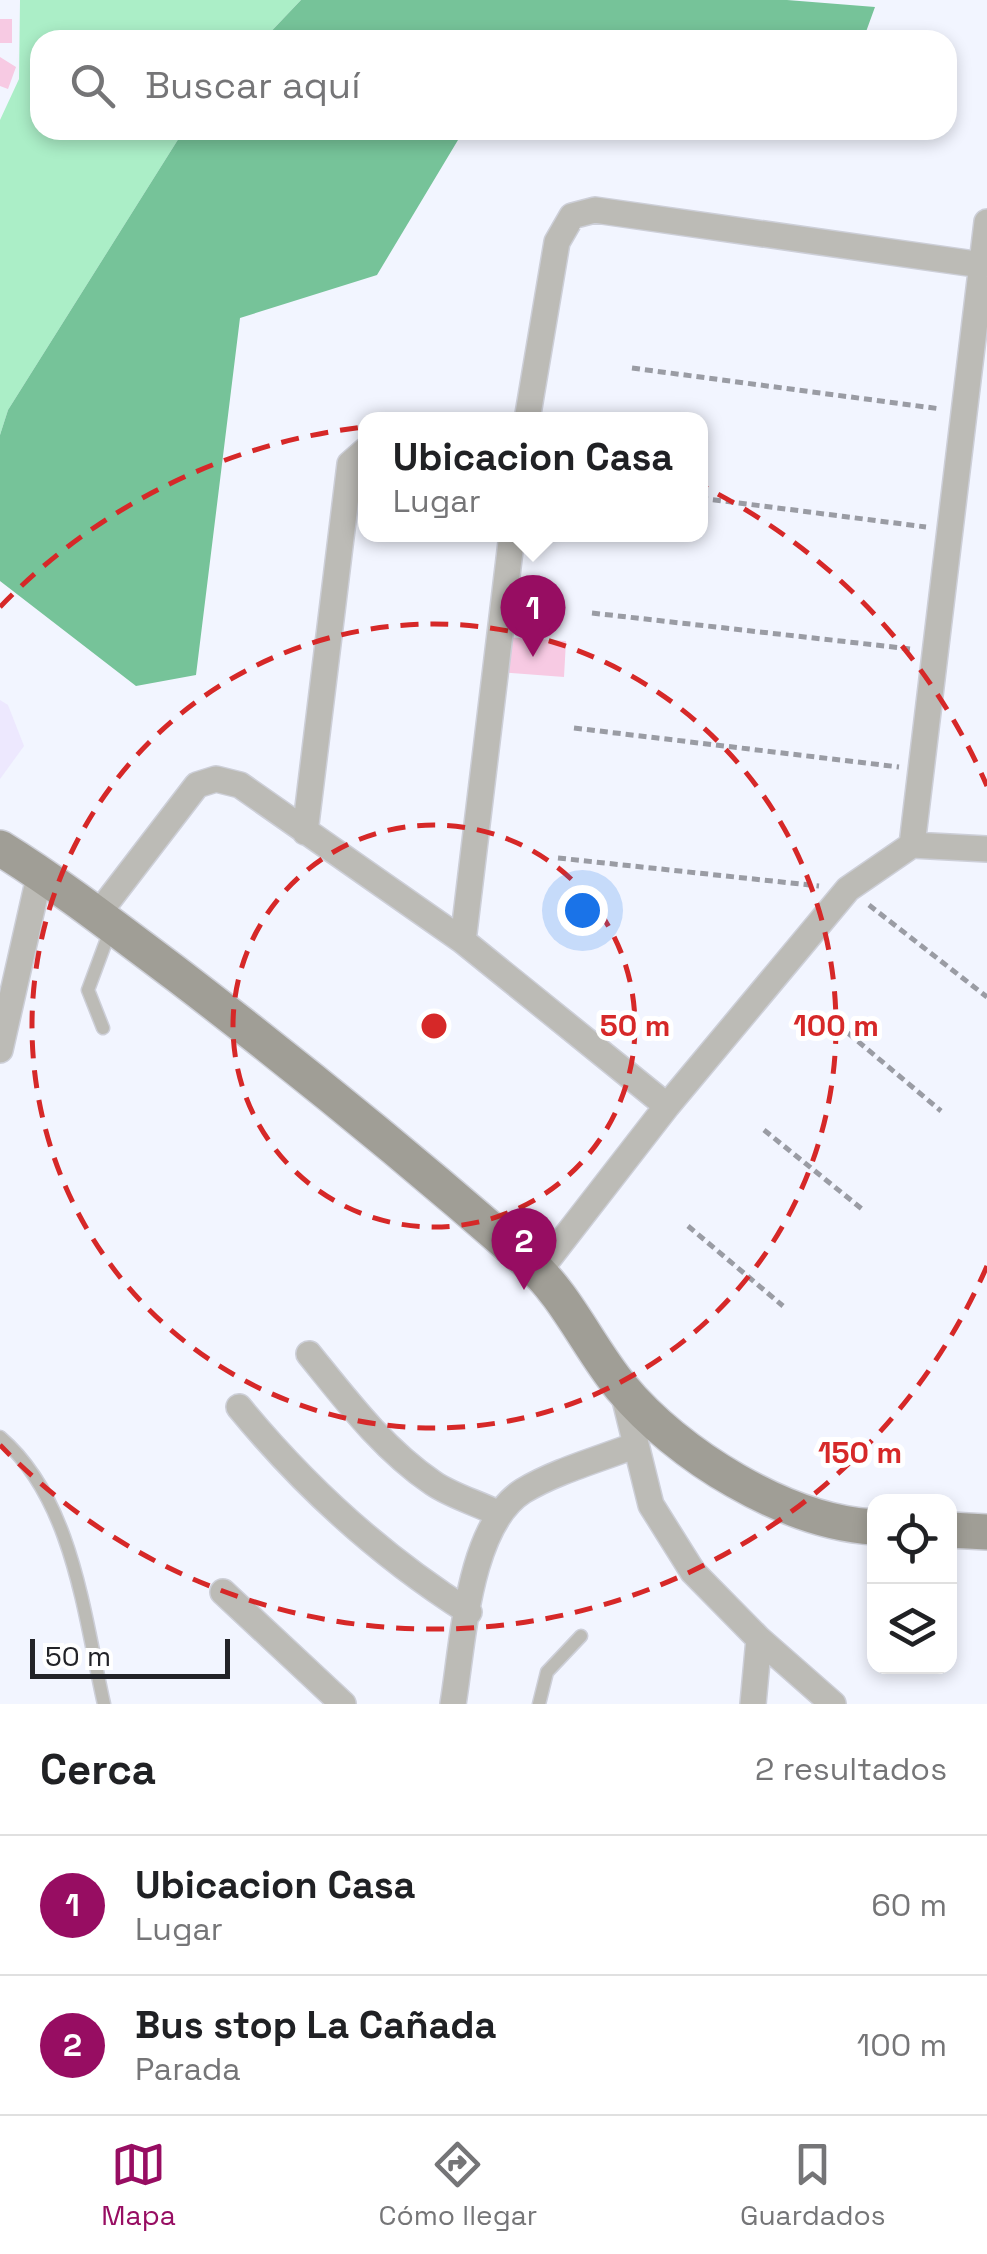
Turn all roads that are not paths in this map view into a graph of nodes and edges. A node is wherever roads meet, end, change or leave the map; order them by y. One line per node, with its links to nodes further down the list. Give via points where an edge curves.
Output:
1 (987, 222): 2 (street)
2 (982, 265): 3 (street, via 596,210 572,216 557,242); 7 (street)
3 (529, 412)
4 (358, 457): 6 (street, via 350,464)
5 (511, 542): 12 (street)
6 (305, 832): 11 (street, via 240,785 216,779 196,785); 12 (street)
7 (912, 845): 9 (street); 16 (street, via 848,889)
8 (0, 848): 10 (main road)
9 (987, 849)
10 (40, 873): 11 (main road); 13 (street)
11 (105, 920): 14 (lane, via 88,990); 17 (main road, via 337,1096)
12 (464, 941): 16 (street)
13 (3, 1024): 15 (street)
14 (103, 1028)
15 (0, 1050)
16 (667, 1106): 17 (street)
17 (540, 1271): 19 (main road)
18 (309, 1354): 23 (street, via 402,1460 436,1486)
19 (622, 1389): 22 (street); 24 (main road, via 744,1487 845,1525)
20 (238, 1407): 28 (street, via 286,1464 422,1582)
21 (0, 1438): 31 (lane, via 26,1459 56,1520)
22 (636, 1444): 23 (street, via 523,1491); 30 (street, via 651,1506 682,1556)
23 (497, 1512): 28 (street)
24 (867, 1526)
25 (957, 1530): 26 (main road)
26 (987, 1532)
27 (223, 1592): 32 (street)
28 (469, 1612): 33 (street)
29 (581, 1636): 34 (lane, via 547,1672)
30 (760, 1639): 35 (street); 36 (street)
31 (104, 1704)
32 (343, 1704)
33 (453, 1704)
34 (539, 1704)
35 (753, 1704)
36 (833, 1704)

